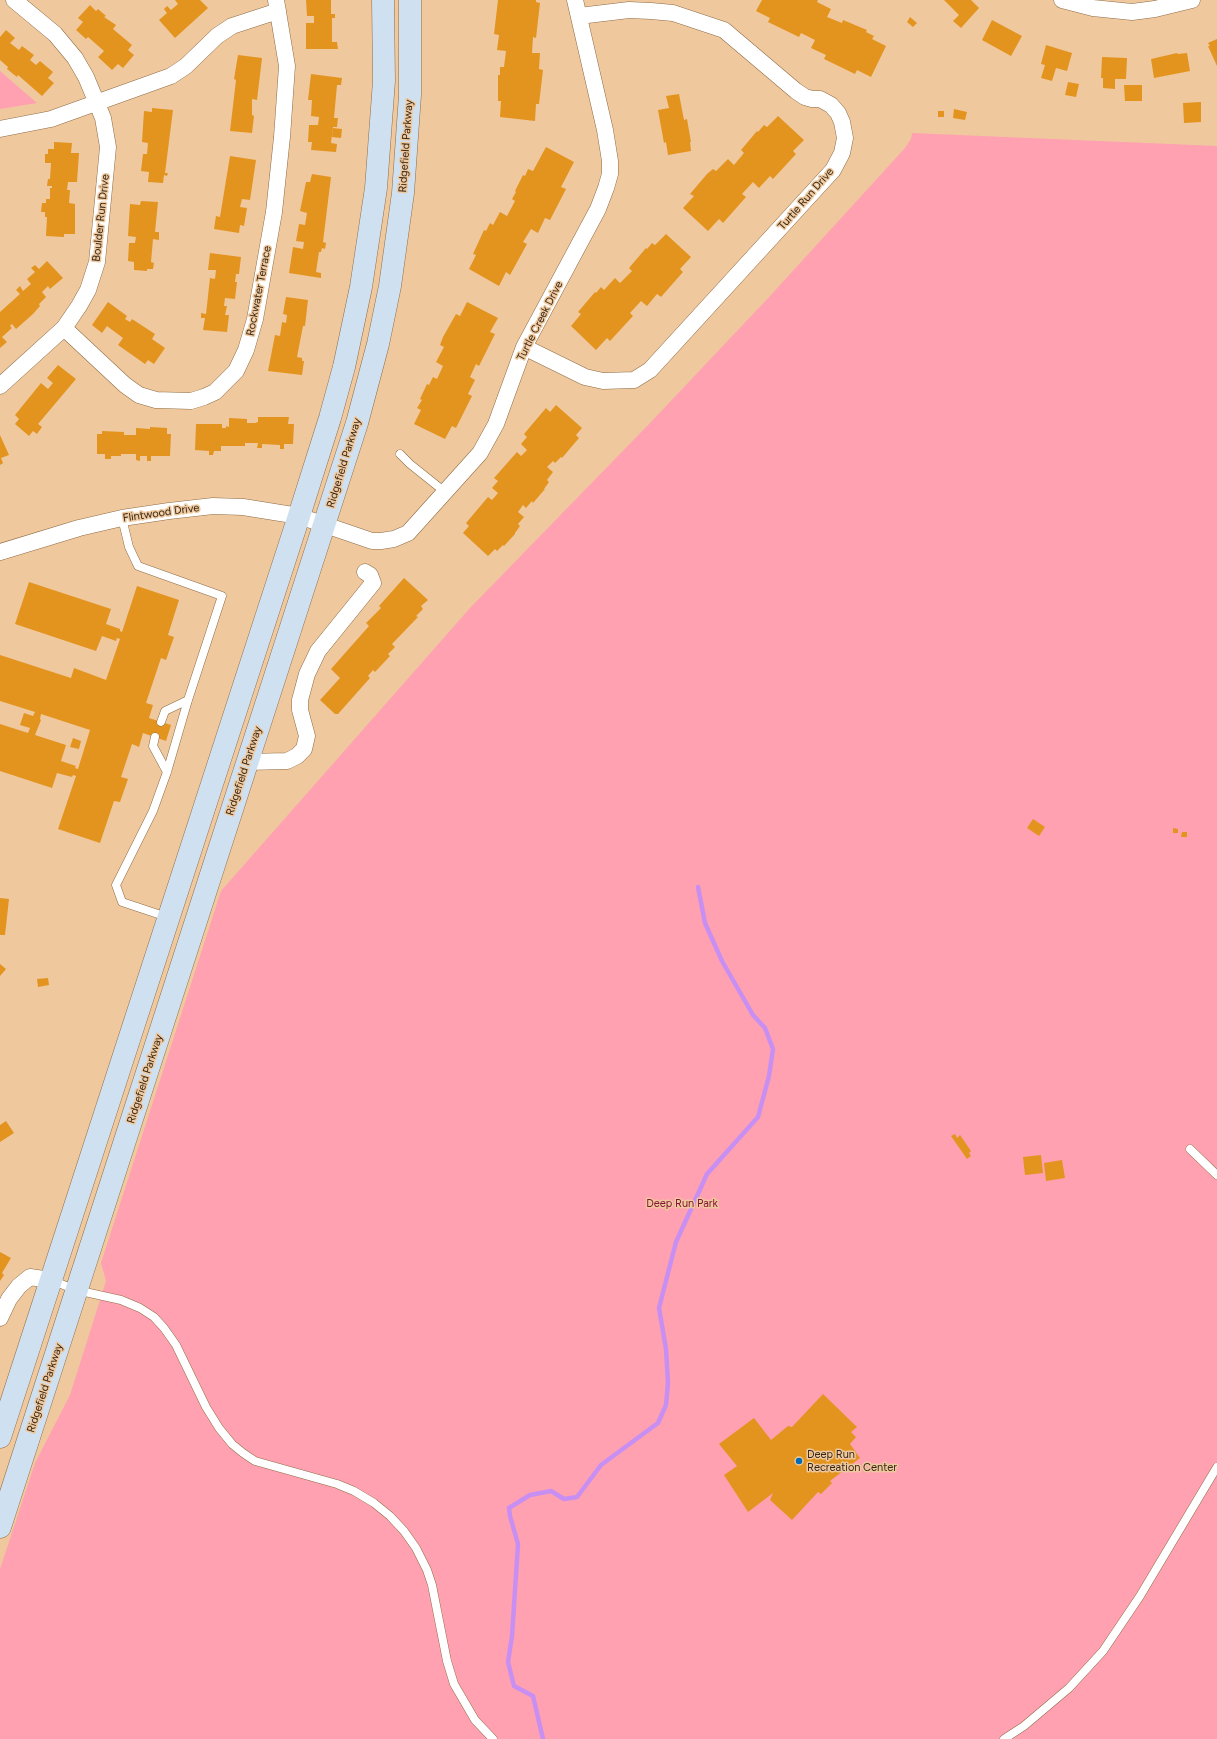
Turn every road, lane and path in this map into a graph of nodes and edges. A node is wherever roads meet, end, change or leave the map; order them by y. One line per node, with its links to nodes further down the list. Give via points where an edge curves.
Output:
1 (14, 0): 9 (street, Boulder Run Drive, via 55,34 72,53 86,77)
2 (383, 0): 16 (main road, via 382,113 370,238 344,368)
3 (410, 0): 18 (main road, Ridgefield Parkway, via 411,50 407,148 390,286 357,423)
4 (575, 0): 8 (street, Turtle Creek Drive)
5 (1062, 0): 6 (street, via 1093,8 1132,12)
6 (1192, 0)
7 (277, 5): 9 (street, via 217,36 186,66 171,76); 11 (street, Rockwater Terrace, via 287,66 274,212 255,319 246,350 236,370 215,392 204,397 191,400 156,400 139,394 125,385)
8 (578, 16): 12 (street, Turtle Creek Drive, via 605,130 610,174 598,209); 12 (street, Turtle Run Drive, via 651,10 673,13 724,30 796,91 805,97 820,99 832,105 842,122 845,138 842,153 833,170 650,370 634,380 603,381 585,377)
9 (96, 102): 10 (street, via 51,119); 11 (street, Boulder Run Drive, via 103,118 108,148 97,262 88,290)
10 (0, 129)
11 (64, 328): 13 (street, Boulder Run Drive)
12 (524, 347): 15 (street, Turtle Creek Drive, via 496,424 480,453)
13 (0, 386)
14 (400, 454): 15 (lane)
15 (445, 492): 18 (street, Turtle Creek Drive, via 408,533 394,539 372,541)
16 (298, 516): 17 (street, Flintwood Drive, via 243,507 213,506); 18 (street, Flintwood Drive); 26 (main road)
17 (122, 518): 19 (street, Flintwood Drive); 21 (lane, via 129,547 138,566 222,596)
18 (325, 524): 24 (main road, Ridgefield Parkway)
19 (0, 552)
20 (365, 572): 24 (street, via 370,575 373,583 318,651 307,674 300,700 307,736 304,749 287,761)
21 (188, 700): 22 (lane, via 165,711); 25 (lane)
22 (161, 722)
23 (155, 737): 25 (lane, via 153,746)
24 (247, 762): 30 (main road, Ridgefield Parkway)
25 (167, 772): 26 (lane, via 153,811 116,885 122,902)
26 (168, 917): 29 (main road)
27 (1190, 1149): 28 (lane)
28 (1217, 1175)
29 (50, 1280): 30 (lane); 31 (street, via 30,1277 15,1290); 32 (main road)
30 (76, 1290): 34 (main road, Ridgefield Parkway); 35 (lane, via 121,1300 154,1317 176,1345 219,1428 243,1454 255,1461 354,1491 390,1516 412,1542 428,1570 454,1684 475,1720)
31 (0, 1318)
32 (0, 1437)
33 (1217, 1467): 36 (lane, via 1140,1596 1103,1651 1069,1688 1024,1726)
34 (0, 1527)
35 (493, 1739)
36 (1004, 1739)

